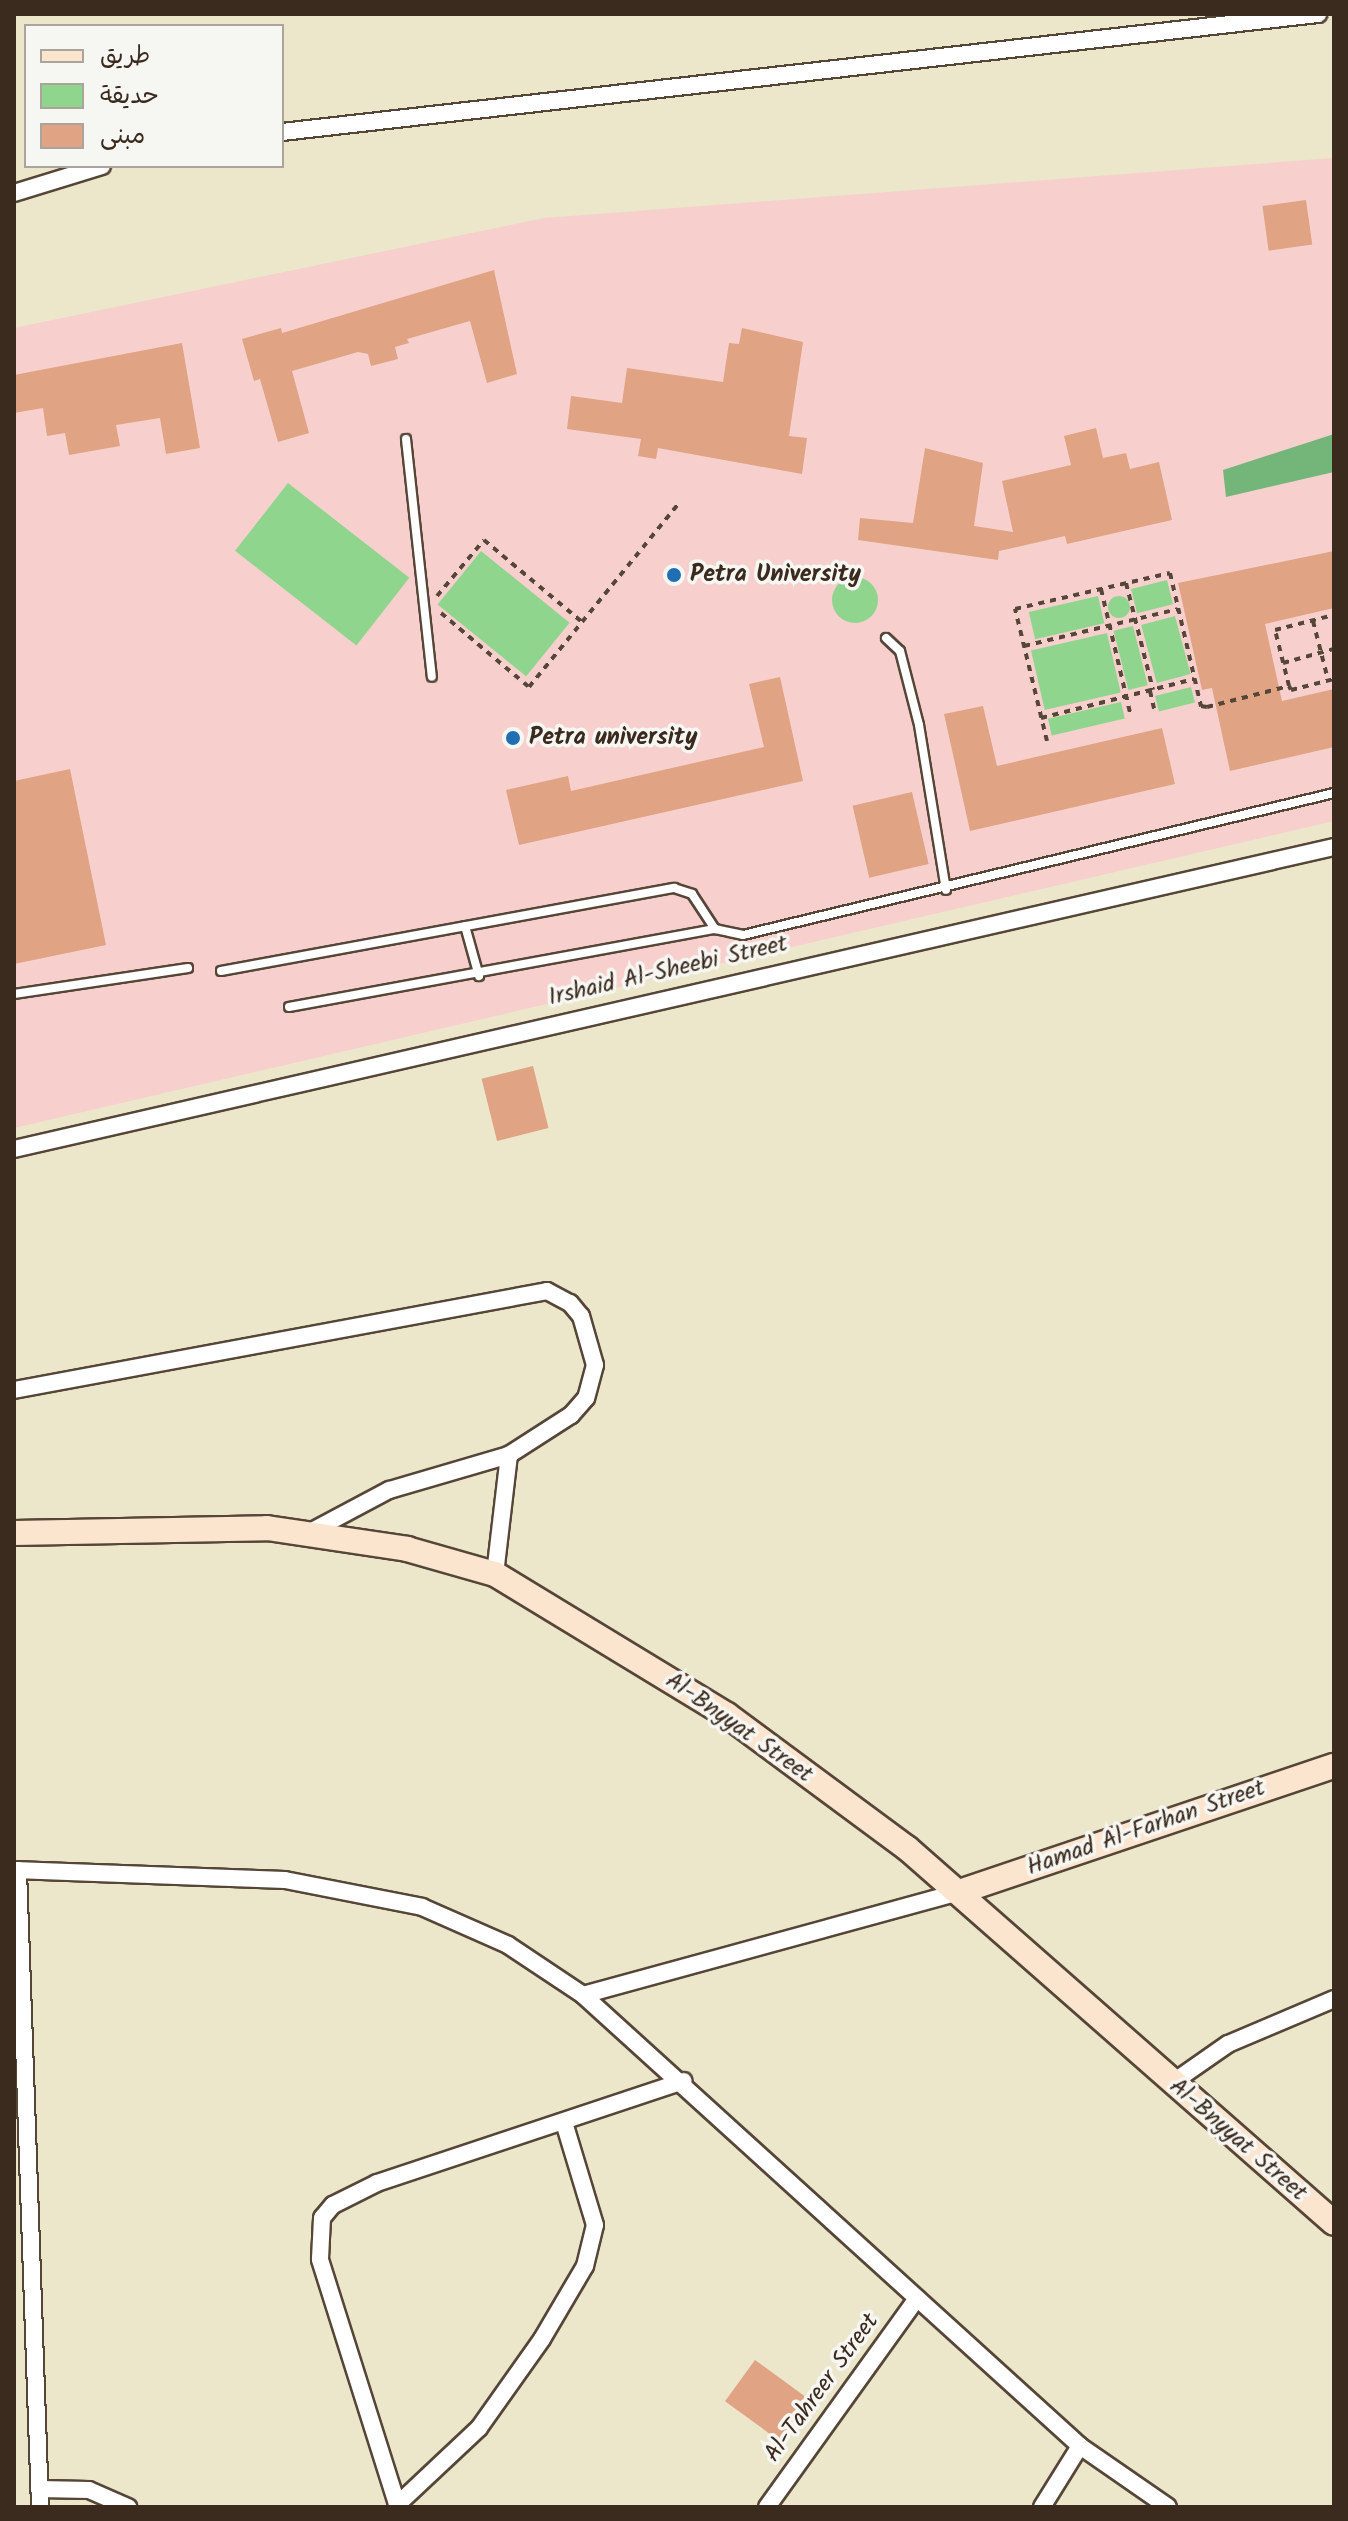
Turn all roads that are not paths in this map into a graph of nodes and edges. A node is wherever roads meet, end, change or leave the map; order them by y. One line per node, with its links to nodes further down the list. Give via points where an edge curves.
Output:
1 (1318, 14): 2 (street)
2 (284, 132)
3 (95, 168): 4 (street)
4 (14, 193)
5 (406, 439): 7 (lane)
6 (886, 638): 10 (lane, via 900,651 919,725)
7 (432, 677)
8 (1334, 793): 10 (lane)
9 (1334, 847): 18 (street, Irshaid Al-Sheebi Street)
10 (946, 890): 12 (lane, via 743,935)
11 (465, 926): 12 (lane, via 674,888 692,894); 14 (lane); 15 (lane)
12 (715, 929): 15 (lane)
13 (188, 968): 16 (lane)
14 (221, 971)
15 (479, 976): 17 (lane)
16 (14, 994)
17 (289, 1007)
18 (14, 1149)
19 (14, 1390): 20 (street, via 547,1291 560,1295 581,1316 594,1378 571,1415)
20 (509, 1455): 22 (street, via 389,1490); 23 (street)
21 (14, 1533): 22 (main road, Al-Bnyyat Street, via 267,1528)
22 (308, 1533): 23 (main road, Al-Bnyyat Street, via 407,1549)
23 (495, 1574): 26 (main road, Al-Bnyyat Street, via 727,1715)
24 (1334, 1766): 26 (main road, Hamad Al-Farhan Street)
25 (16, 1870): 27 (street, via 285,1880 357,1891 422,1907 508,1945); 35 (street)
26 (959, 1892): 27 (street); 30 (main road, Al-Bnyyat Street)
27 (583, 1995): 29 (street)
28 (1334, 1999): 30 (street, via 1228,2044)
29 (683, 2081): 31 (street); 33 (street)
30 (1172, 2083): 32 (main road, Al-Bnyyat Street)
31 (564, 2122): 36 (street, via 595,2225 585,2266 479,2428); 36 (street, via 377,2183 333,2205 322,2218 320,2259)
32 (1334, 2223)
33 (917, 2298): 34 (street); 39 (street, Al-Tahreer Street)
34 (1080, 2446): 40 (street); 41 (street)
35 (39, 2489): 37 (street); 38 (street, via 89,2490)
36 (398, 2506)
37 (40, 2507)
38 (128, 2507)
39 (767, 2507)
40 (1042, 2507)
41 (1168, 2507)

